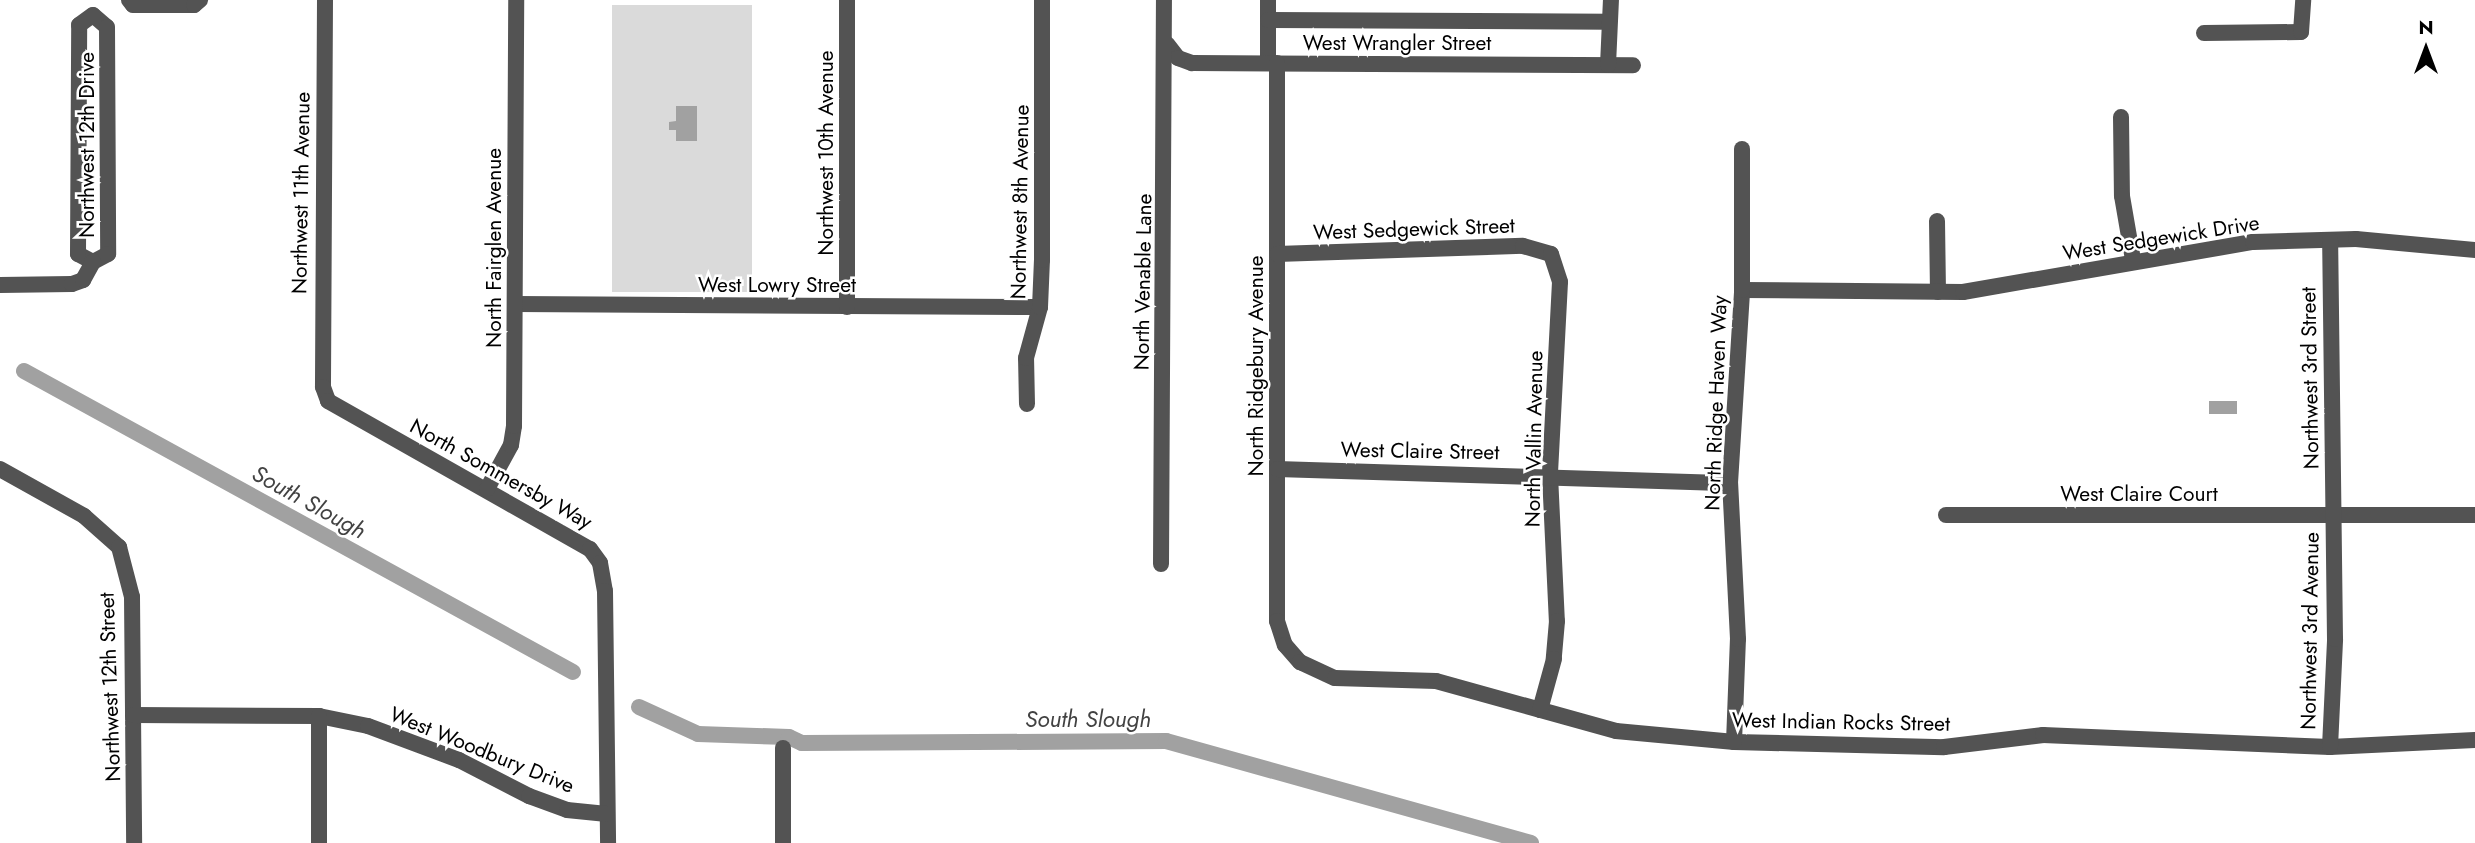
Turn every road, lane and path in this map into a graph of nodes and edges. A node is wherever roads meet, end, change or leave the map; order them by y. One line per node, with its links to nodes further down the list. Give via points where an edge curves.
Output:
1 (129, 0): 2 (street, via 132,5 194,5)
2 (200, 0)
3 (326, 0): 34 (street, Northwest 11th Avenue)
4 (516, 0): 31 (street, North Fairglen Avenue)
5 (847, 0): 32 (street, Northwest 10th Avenue)
6 (1042, 0): 33 (street, Northwest 8th Avenue)
7 (1164, 0): 15 (street, North Venable Lane)
8 (1268, 0): 12 (street, North Ridgebury Avenue)
9 (1611, 0): 13 (street)
10 (2303, 0): 14 (street, via 2301,32)
11 (93, 7): 27 (street, Northwest 12th Drive, via 107,27 108,254); 27 (street, Northwest 12th Drive, via 79,25 78,254)
12 (1268, 20): 13 (street); 16 (street, North Ridgebury Avenue)
13 (1609, 22): 17 (street)
14 (2204, 33)
15 (1167, 44): 16 (street, West Wrangler Street, via 1178,58 1192,63); 44 (street, North Venable Lane)
16 (1273, 63): 17 (street, West Wrangler Street); 24 (street, North Ridgebury Avenue)
17 (1608, 65): 18 (street, West Wrangler Street)
18 (1633, 65)
19 (2121, 117): 26 (street, via 2122,196)
20 (1742, 149): 29 (street, North Ridge Haven Way)
21 (1937, 221): 30 (street)
22 (2330, 240): 23 (street, West Sedgewick Drive); 26 (street, West Sedgewick Drive, via 2231,245); 43 (street, Northwest 3rd Street)
23 (2475, 250)
24 (1277, 254): 25 (street, West Sedgewick Street, via 1523,246); 37 (street, North Ridgebury Avenue)
25 (1550, 254): 38 (street, North Vallin Avenue, via 1560,282)
26 (2133, 260): 30 (street, West Sedgewick Drive, via 1981,290)
27 (93, 262): 28 (street, via 83,279 72,284)
28 (0, 285)
29 (1742, 290): 30 (street, West Sedgewick Drive); 39 (street, North Ridge Haven Way)
30 (1938, 292)
31 (514, 304): 32 (street, West Lowry Street); 40 (street, North Fairglen Avenue, via 514,426 511,445)
32 (847, 307): 33 (street, West Lowry Street)
33 (1040, 307): 35 (street, Northwest 8th Avenue, via 1027,358)
34 (323, 387): 40 (street, North Sommersby Way, via 328,401)
35 (1027, 404)
36 (0, 469): 47 (street, Northwest 12th Street, via 84,516 119,547 132,597)
37 (1277, 469): 38 (street, West Claire Street); 45 (street, North Ridgebury Avenue, via 1277,621 1285,645)
38 (1550, 475): 39 (street, West Claire Street); 46 (street, North Vallin Avenue, via 1557,621 1554,659)
39 (1730, 483): 50 (street, North Ridge Haven Way, via 1738,639)
40 (487, 489): 53 (street, North Sommersby Way, via 590,549 600,563 605,592)
41 (1946, 515): 43 (street, West Claire Court)
42 (2475, 515): 43 (street)
43 (2333, 516): 51 (street, Northwest 3rd Avenue, via 2335,639)
44 (1161, 564)
45 (1300, 662): 46 (street, West Indian Rocks Street, via 1335,678 1418,678)
46 (1540, 710): 50 (street, West Indian Rocks Street, via 1616,731)
47 (133, 715): 48 (street, West Woodbury Drive); 54 (street, Northwest 12th Street)
48 (319, 716): 53 (street, West Woodbury Drive, via 368,726 459,760 529,796 568,810); 55 (street)
49 (2475, 740): 51 (street, West Indian Rocks Street)
50 (1734, 742): 51 (street, West Indian Rocks Street, via 1944,747 2043,735)
51 (2330, 747)
52 (783, 748): 57 (street)
53 (607, 814): 56 (street, North Sommersby Way)
54 (134, 843)
55 (319, 843)
56 (608, 843)
57 (783, 843)

